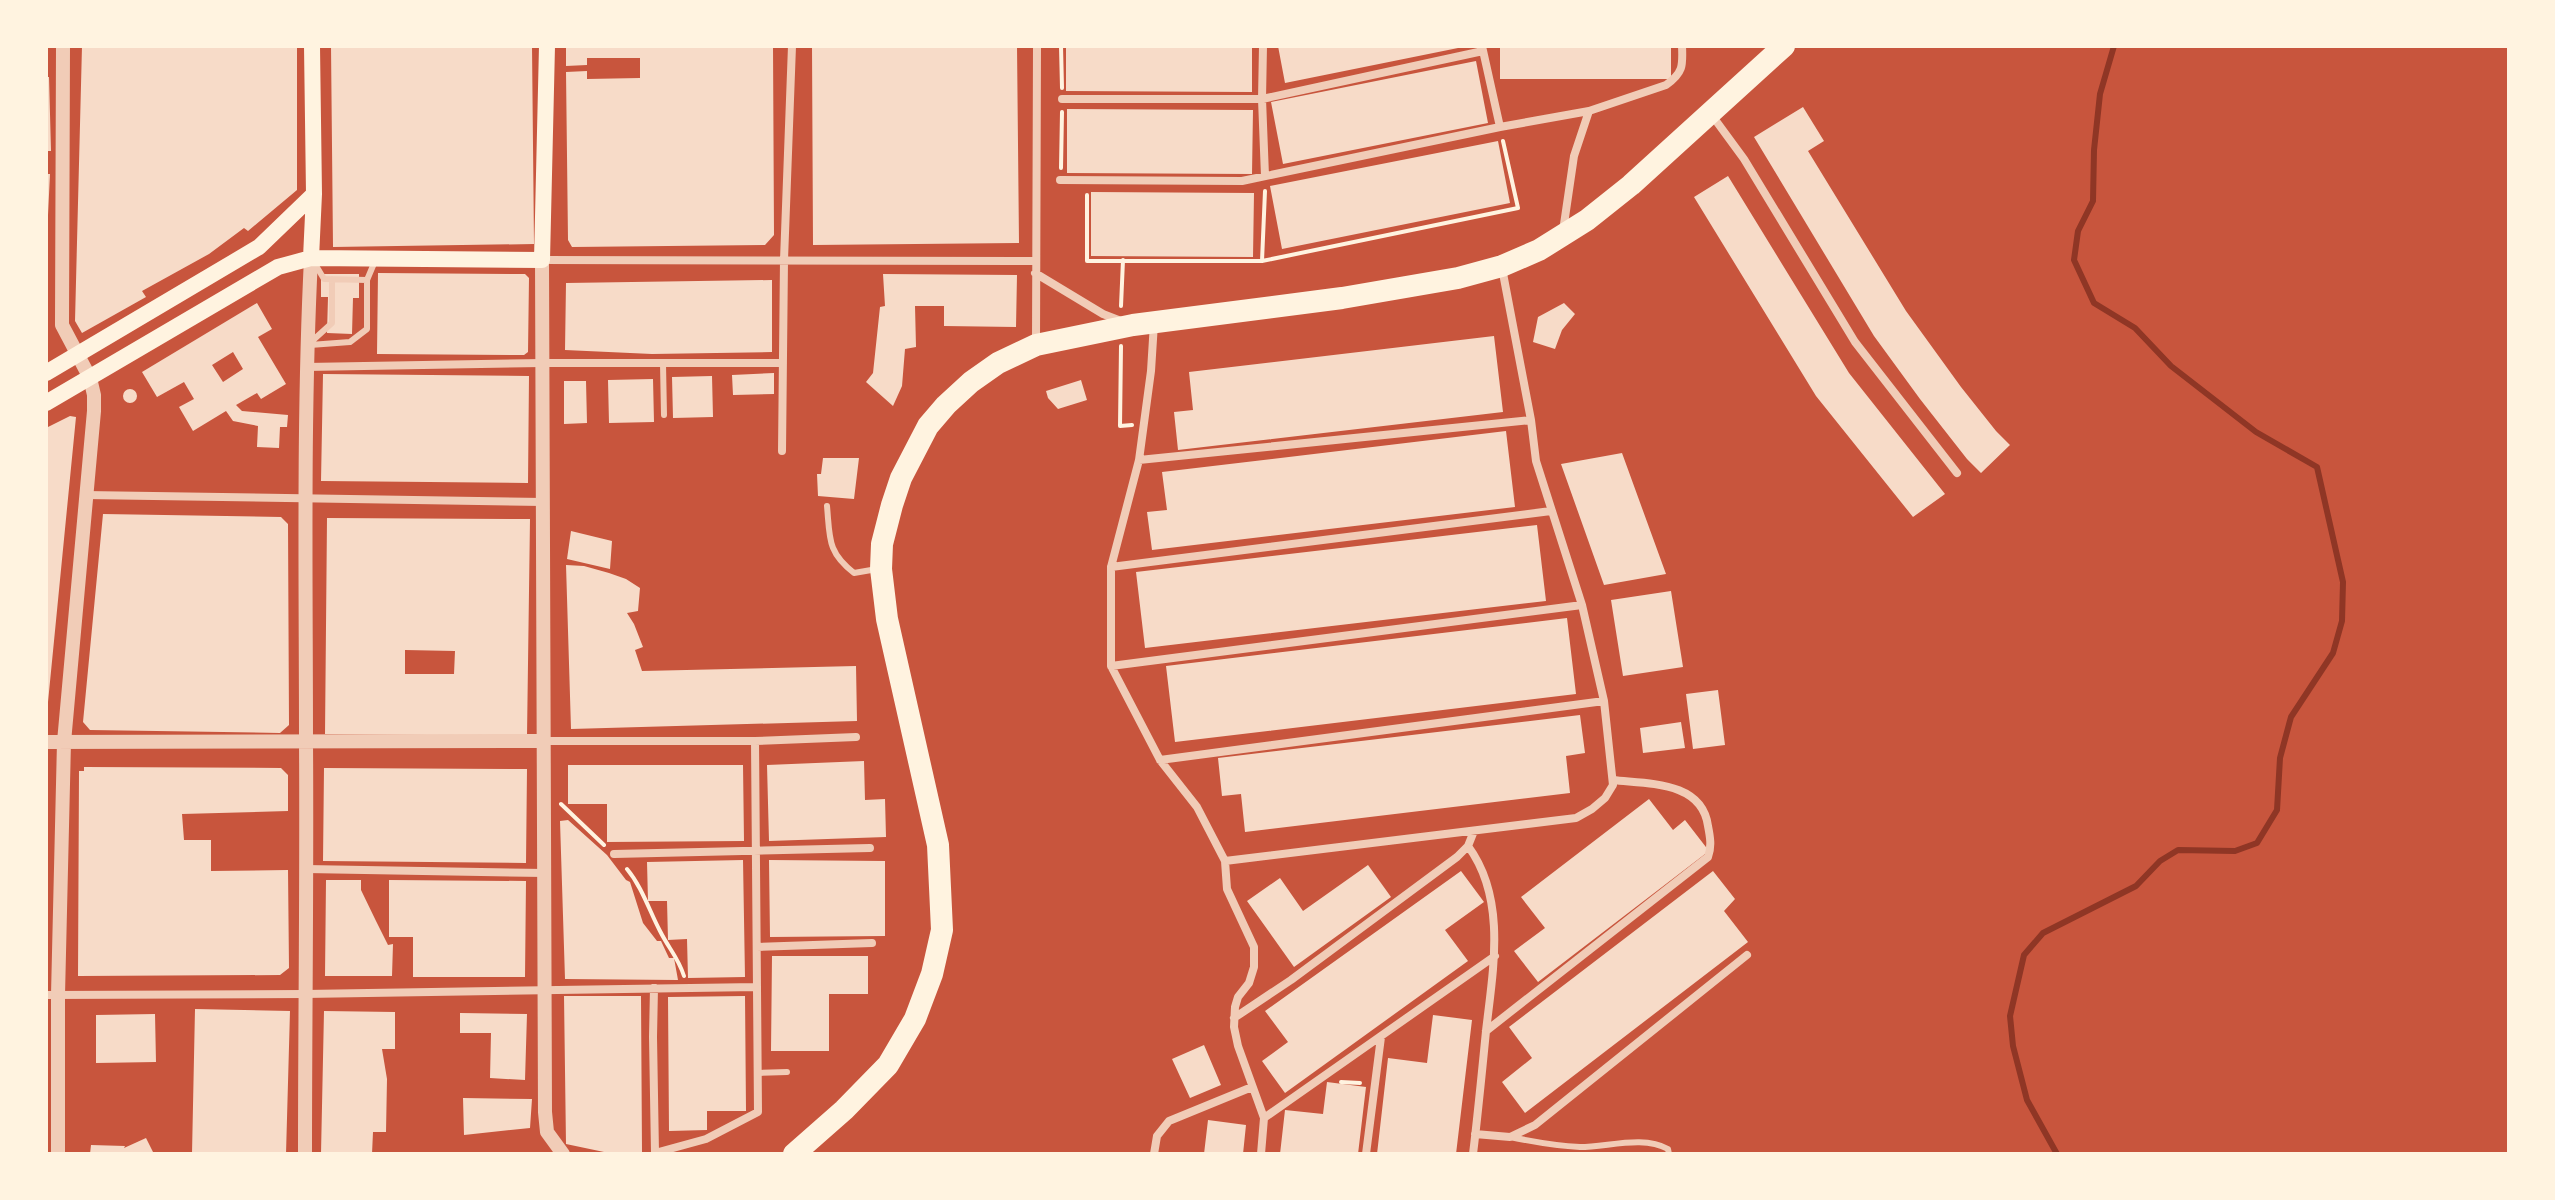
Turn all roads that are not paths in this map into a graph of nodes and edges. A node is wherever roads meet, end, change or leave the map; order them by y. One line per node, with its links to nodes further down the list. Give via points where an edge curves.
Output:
1 (63, 46): 31 (street, via 62,325)
2 (312, 46): 17 (main road)
3 (547, 46): 21 (main road)
4 (792, 46): 22 (street)
5 (1037, 46): 23 (street)
6 (1263, 46): 11 (street)
7 (1682, 46): 12 (street, via 1684,69 1677,78)
8 (1784, 46): 13 (highway)
9 (1482, 48): 11 (street); 14 (street)
10 (1062, 99): 11 (street)
11 (1262, 99): 15 (street)
12 (1589, 111): 14 (street); 18 (street, via 1574,156)
13 (1711, 114): 18 (highway); 43 (street, via 1855,342)
14 (1500, 127): 15 (street)
15 (1265, 176): 16 (street, via 1242,181)
16 (1060, 180)
17 (314, 194): 19 (main road); 31 (main road, via 259,247)
18 (1562, 238): 24 (highway)
19 (311, 258): 20 (main road); 26 (lane, via 324,279); 29 (street); 37 (main road, via 278,267)
20 (375, 260): 21 (main road); 27 (lane)
21 (542, 260): 22 (street); 32 (street)
22 (784, 260): 23 (street); 33 (street)
23 (1035, 261): 25 (street)
24 (1502, 266): 28 (highway, via 1342,298); 40 (street)
25 (1035, 273): 28 (street, via 1103,314); 30 (street)
26 (332, 279): 27 (lane); 29 (lane, via 332,323)
27 (367, 280): 29 (lane, via 367,329 350,342)
28 (1144, 324): 30 (highway); 42 (street, via 1151,371)
29 (307, 345): 35 (street)
30 (1036, 345): 50 (highway, via 971,382 928,426 892,505)
31 (77, 354): 36 (main road); 37 (street)
32 (542, 363): 34 (street); 35 (street); 46 (street)
33 (783, 363): 34 (street); 41 (street)
34 (663, 364): 39 (lane)
35 (306, 367): 45 (street)
36 (46, 373)
37 (90, 378): 38 (main road); 44 (street, via 94,411)
38 (46, 403)
39 (664, 415)
40 (1531, 420): 42 (street); 48 (street)
41 (782, 451)
42 (1139, 460): 49 (street)
43 (1957, 473)
44 (85, 495): 45 (street); 58 (street)
45 (304, 498): 46 (street); 59 (street)
46 (544, 502): 55 (street)
47 (827, 506): 50 (lane, via 830,546 839,561 854,573)
48 (1551, 511): 49 (street); 51 (street)
49 (1111, 567): 52 (street)
50 (881, 569): 93 (highway, via 887,619 938,845 942,930 915,1019 888,1065)
51 (1582, 605): 52 (street); 53 (street)
52 (1111, 666): 60 (street)
53 (1604, 701): 60 (street); 61 (street)
54 (856, 737): 56 (street)
55 (545, 741): 56 (street); 59 (street); 69 (street)
56 (755, 741): 65 (street)
57 (46, 742): 58 (street)
58 (64, 742): 59 (street); 78 (street)
59 (306, 742): 68 (street)
60 (1160, 760): 67 (street, via 1197,807)
61 (1613, 780): 62 (street, via 1605,798 1576,818); 80 (street, via 1691,794 1707,816 1708,857)
62 (1474, 831): 63 (street); 67 (street)
63 (1468, 846): 73 (street, via 1480,862 1492,899); 79 (street)
64 (870, 848): 65 (street)
65 (756, 851): 66 (street); 71 (street)
66 (614, 854)
67 (1225, 861): 79 (street, via 1227,889 1254,947 1254,967)
68 (306, 869): 69 (street); 77 (street)
69 (545, 873): 76 (street)
70 (872, 943): 71 (street)
71 (757, 947): 74 (street)
72 (1747, 955): 87 (street, via 1535,1125)
73 (1495, 956): 80 (street); 81 (street)
74 (757, 987): 75 (street); 83 (street)
75 (654, 988): 76 (street); 90 (street)
76 (545, 989): 77 (street); 92 (street, via 547,1132)
77 (305, 994): 78 (street); 91 (street)
78 (52, 995): 88 (street)
79 (1234, 1018): 84 (street)
80 (1486, 1031): 86 (street)
81 (1381, 1037): 85 (street); 96 (street)
82 (787, 1072): 83 (lane)
83 (758, 1073): 90 (street, via 758,1112 706,1139)
84 (1252, 1087): 85 (street); 94 (street, via 1169,1121 1157,1136)
85 (1264, 1118): 95 (street)
86 (1475, 1134): 87 (street); 97 (street)
87 (1510, 1137): 89 (lane)
88 (54, 1150)
89 (1582, 1150): 98 (lane, via 1656,1142)
90 (655, 1153)
91 (305, 1154)
92 (563, 1154)
93 (794, 1154)
94 (1154, 1154)
95 (1261, 1154)
96 (1366, 1154)
97 (1473, 1154)
98 (1669, 1154)

